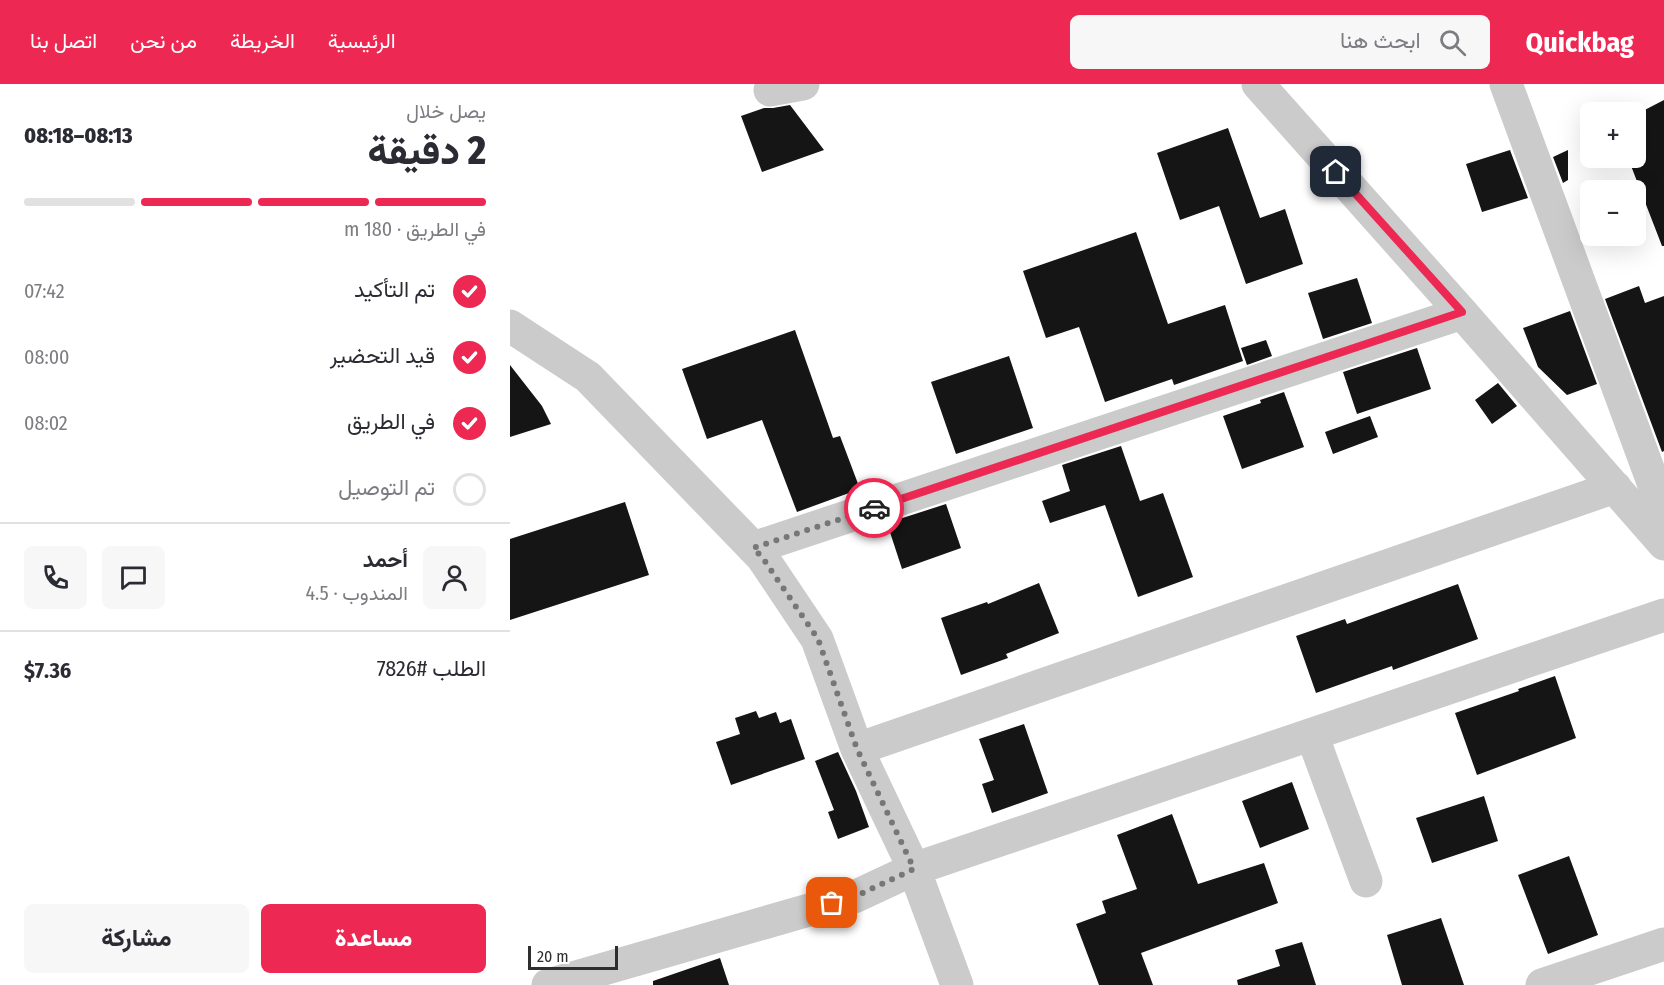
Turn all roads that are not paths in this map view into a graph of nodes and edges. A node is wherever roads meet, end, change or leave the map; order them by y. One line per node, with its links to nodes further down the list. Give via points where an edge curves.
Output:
1 (803, 84): 4 (street)
2 (1258, 84): 5 (street)
3 (1506, 84): 8 (street)
4 (770, 90)
5 (1462, 312): 7 (street); 10 (street)
6 (515, 334): 10 (street, via 588,377)
7 (1615, 487): 9 (street); 13 (street)
8 (1664, 512)
9 (1664, 544)
10 (753, 548): 13 (street, via 818,639)
11 (1664, 615): 12 (street)
12 (1312, 735): 14 (street); 15 (street)
13 (857, 749): 14 (street)
14 (914, 869): 17 (street, via 854,897); 18 (street)
15 (1366, 881)
16 (1664, 944): 19 (street)
17 (548, 985)
18 (957, 985)
19 (1542, 985)

